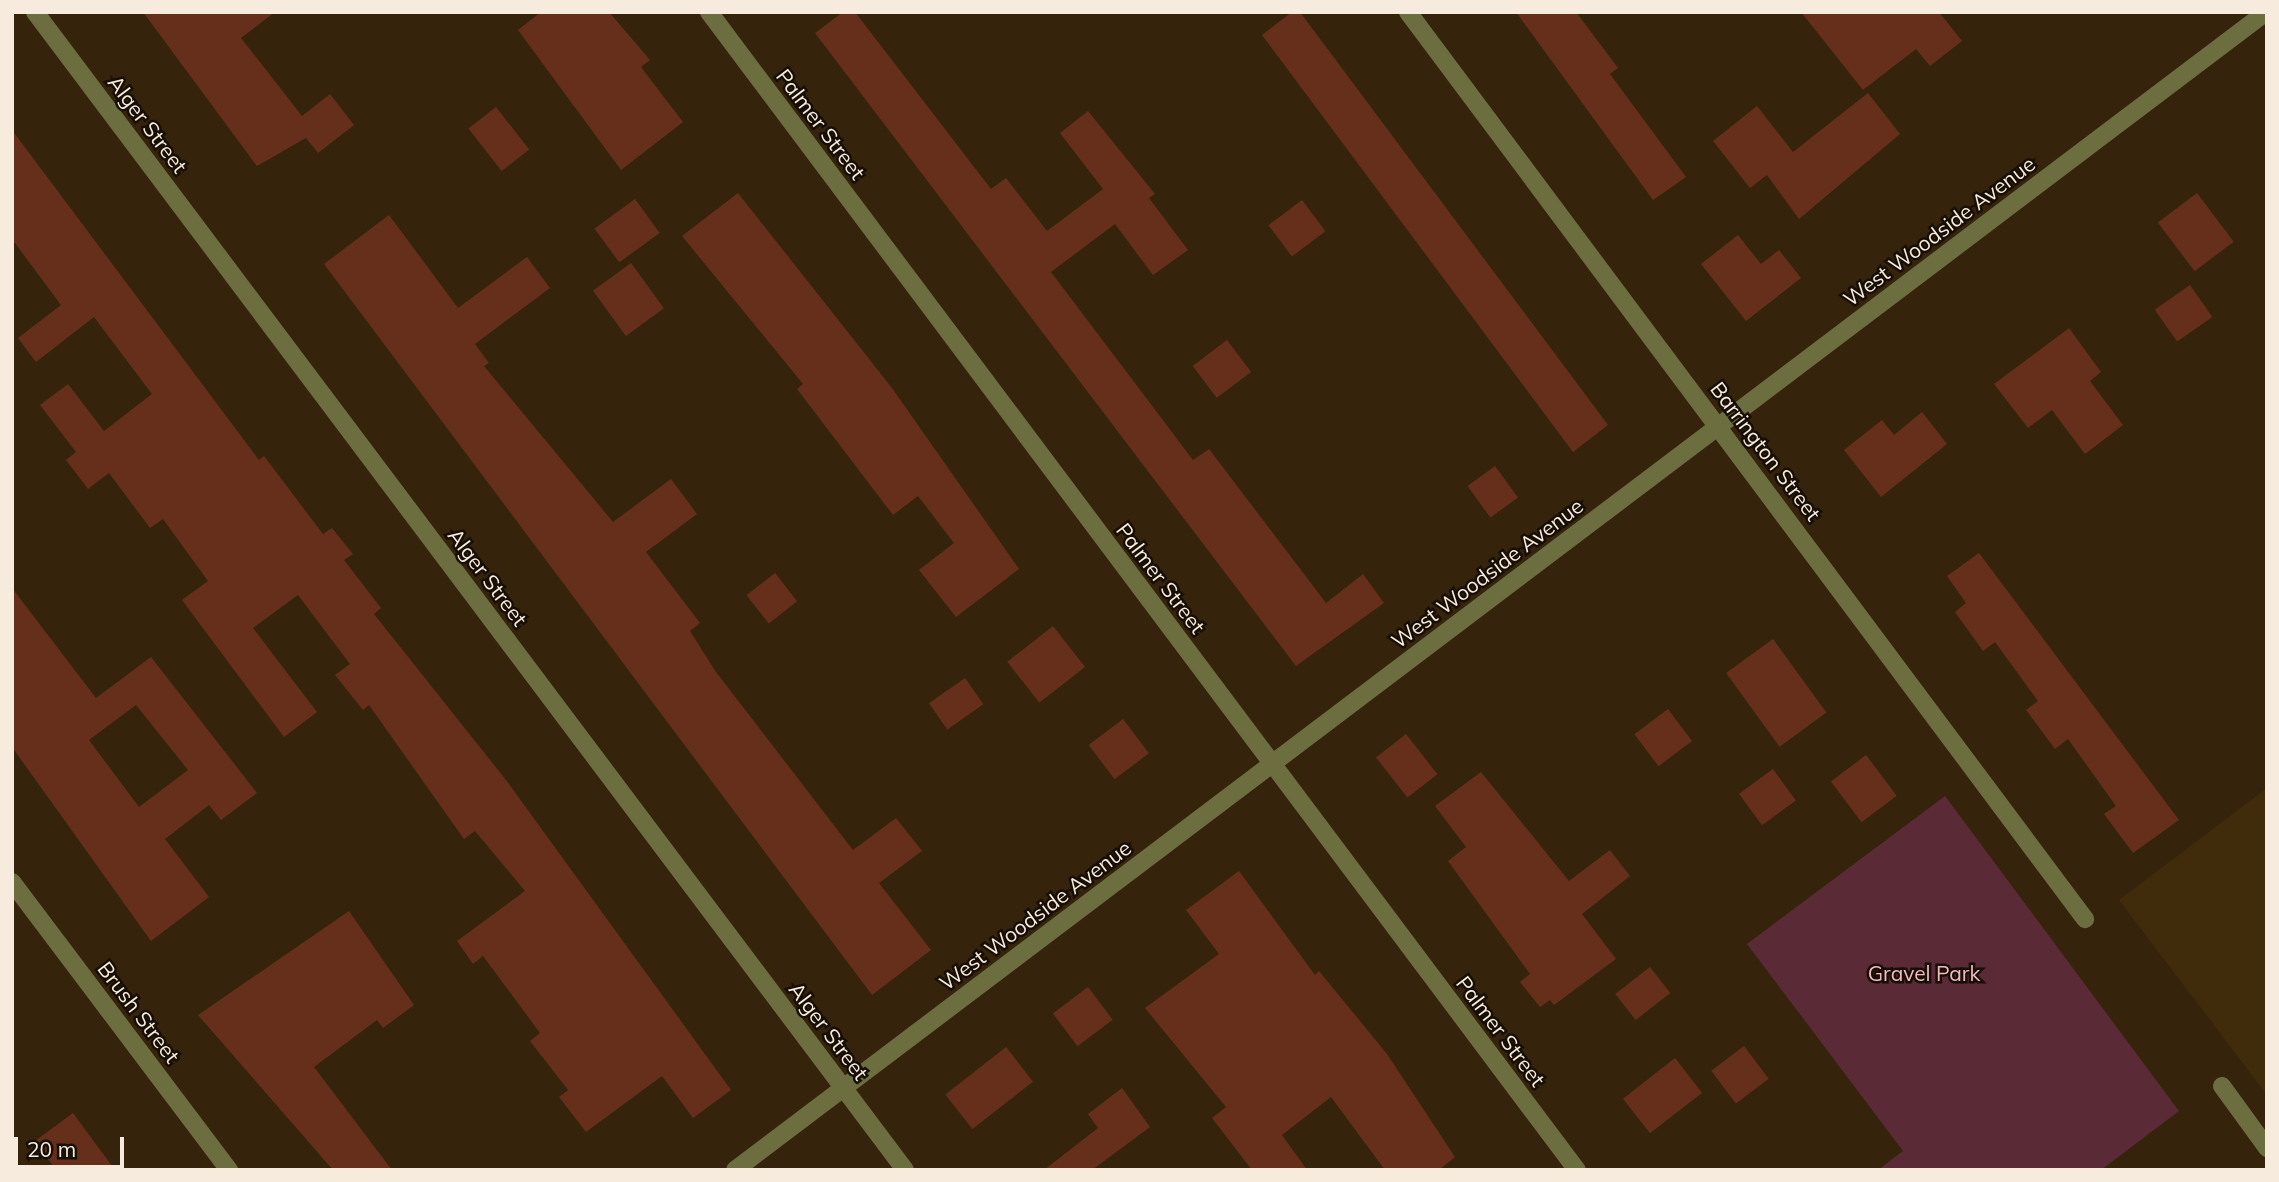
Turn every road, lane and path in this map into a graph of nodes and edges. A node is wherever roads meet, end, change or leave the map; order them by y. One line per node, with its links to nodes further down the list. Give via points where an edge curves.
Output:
1 (35, 12): 10 (street, Alger Street)
2 (709, 12): 6 (street, Palmer Street)
3 (1408, 12): 5 (street, Barrington Street)
4 (2266, 12): 5 (street, West Woodside Avenue)
5 (1719, 426): 6 (street, West Woodside Avenue); 8 (street, Barrington Street)
6 (1271, 764): 10 (street, West Woodside Avenue); 15 (street, Palmer Street)
7 (12, 881): 12 (street, Brush Street)
8 (2085, 919)
9 (2222, 1086): 11 (street)
10 (843, 1087): 13 (street, West Woodside Avenue); 14 (street, Alger Street)
11 (2267, 1148)
12 (229, 1170)
13 (735, 1170)
14 (905, 1170)
15 (1577, 1170)

